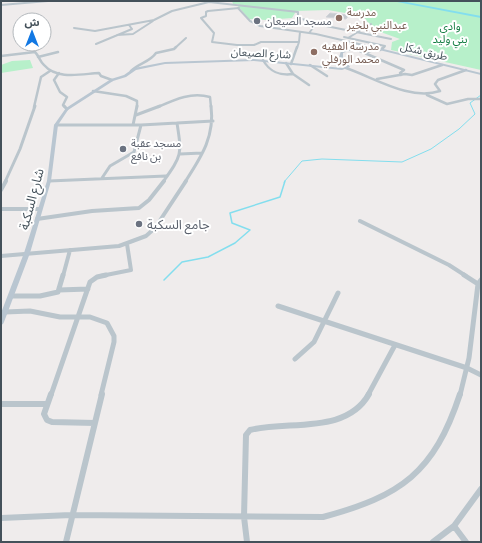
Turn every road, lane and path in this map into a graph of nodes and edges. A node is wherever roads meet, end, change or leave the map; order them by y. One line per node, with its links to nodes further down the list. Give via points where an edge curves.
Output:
1 (48, 1): 6 (street)
2 (212, 1): 4 (street)
3 (232, 1): 5 (street)
4 (209, 2): 5 (street); 8 (street, via 172,11)
5 (235, 4): 7 (street); 9 (street, via 298,12 298,18)
6 (1, 5)
7 (239, 8): 13 (street, via 253,24); 21 (street, via 208,11 206,16 201,18 214,33 212,42 237,45)
8 (154, 20): 11 (street); 16 (street, via 138,34)
9 (316, 24): 14 (street); 15 (street)
10 (371, 24): 15 (street)
11 (129, 25): 12 (street, via 92,31); 16 (street, via 133,28)
12 (74, 28)
13 (300, 32): 14 (street); 21 (street)
14 (310, 32): 18 (street); 20 (street)
15 (359, 32): 18 (street); 19 (street)
16 (117, 35): 22 (street, via 112,40)
17 (186, 38): 38 (street, via 174,49 156,53 152,59)
18 (349, 38): 20 (street); 25 (street, via 385,46)
19 (391, 38)
20 (345, 40): 23 (street)
21 (299, 42): 32 (street)
22 (96, 44)
23 (363, 45): 24 (main road); 25 (main road, طريق شكل)
24 (353, 48): 27 (street); 35 (main road, via 341,54 348,65)
25 (378, 49): 27 (street); 34 (main road, طريق شكل)
26 (58, 52): 29 (street)
27 (364, 53): 42 (street, via 404,70)
28 (1, 56): 29 (street, via 32,51)
29 (38, 57): 37 (street, via 43,66)
30 (263, 60): 31 (main road, شارع الصيعان); 38 (main road, شارع الصيعان, via 170,62); 40 (street, via 280,74)
31 (286, 63): 32 (main road, شارع الصيعان); 40 (street)
32 (292, 64): 33 (main road, شارع الصيعان)
33 (310, 65): 35 (main road, شارع الصيعان); 43 (street)
34 (442, 65): 36 (main road, طريق شكل); 42 (street)
35 (346, 68): 44 (street)
36 (466, 70): 41 (main road, طريق شكل); 48 (street, via 438,80 435,84 440,91)
37 (50, 71): 39 (street); 62 (street, via 41,77 27,136)
38 (131, 71): 45 (main road, شارع الصيعان)
39 (59, 73): 45 (street, via 99,73); 50 (street, via 54,80 60,92 67,97 63,105)
40 (293, 74): 46 (street)
41 (481, 74)
42 (401, 75): 44 (street)
43 (327, 76)
44 (377, 79): 48 (street, via 402,92)
45 (112, 80): 47 (main road, شارع السكبة)
46 (309, 85)
47 (93, 91): 50 (main road, شارع السكبة); 51 (street, via 126,96 134,100 137,103)
48 (427, 95): 49 (street, via 449,104 468,99)
49 (481, 99)
50 (67, 108): 54 (main road, شارع السكبة)
51 (136, 114): 52 (street, via 148,112 181,97 206,96 210,97); 55 (street)
52 (214, 121): 53 (street); 57 (street, via 210,138)
53 (177, 123): 56 (street); 58 (street)
54 (56, 125): 55 (street); 61 (main road, شارع السكبة)
55 (133, 125): 56 (street)
56 (140, 125): 60 (street, via 134,152 107,168)
57 (202, 153): 58 (street); 67 (street, via 155,228 146,236)
58 (180, 154): 59 (street)
59 (166, 176): 60 (street); 65 (street, via 153,197 143,207 92,211)
60 (102, 178): 61 (street)
61 (49, 181): 63 (main road, شارع السكبة)
62 (1, 190)
63 (40, 208): 64 (street); 65 (main road, شارع السكبة)
64 (1, 209)
65 (37, 220): 69 (main road, شارع السكبة)
66 (360, 221): 71 (street)
67 (127, 244): 68 (street); 72 (street, via 131,270 94,278)
68 (70, 250): 69 (street); 73 (street)
69 (27, 254): 70 (street); 76 (main road, شارع السكبة)
70 (1, 256)
71 (480, 282): 75 (street)
72 (88, 289): 73 (street); 79 (street)
73 (59, 290): 76 (street, via 53,294)
74 (338, 292): 80 (street)
75 (479, 293): 84 (street)
76 (12, 296): 78 (main road, شارع السكبة)
77 (278, 306): 80 (street)
78 (6, 312): 79 (street, via 30,311); 81 (main road, شارع السكبة)
79 (77, 318): 87 (street); 88 (street, via 95,318 107,323 114,336)
80 (325, 321): 82 (street); 83 (street, via 314,342)
81 (1, 322)
82 (395, 345): 84 (street); 91 (street, via 367,397 344,418 250,430 246,435 245,448)
83 (295, 359)
84 (467, 368): 85 (street); 91 (street, via 450,421 440,439 413,477 399,488 350,510 323,516)
85 (481, 375)
86 (1, 404): 87 (street)
87 (47, 404): 88 (street, via 44,414 47,420 52,422)
88 (96, 423): 90 (street)
89 (481, 489): 93 (street)
90 (71, 515): 91 (street); 92 (street); 94 (street)
91 (244, 517): 95 (street)
92 (1, 518)
93 (454, 526): 96 (street); 97 (street)
94 (66, 542)
95 (247, 542)
96 (433, 542)
97 (466, 542)

